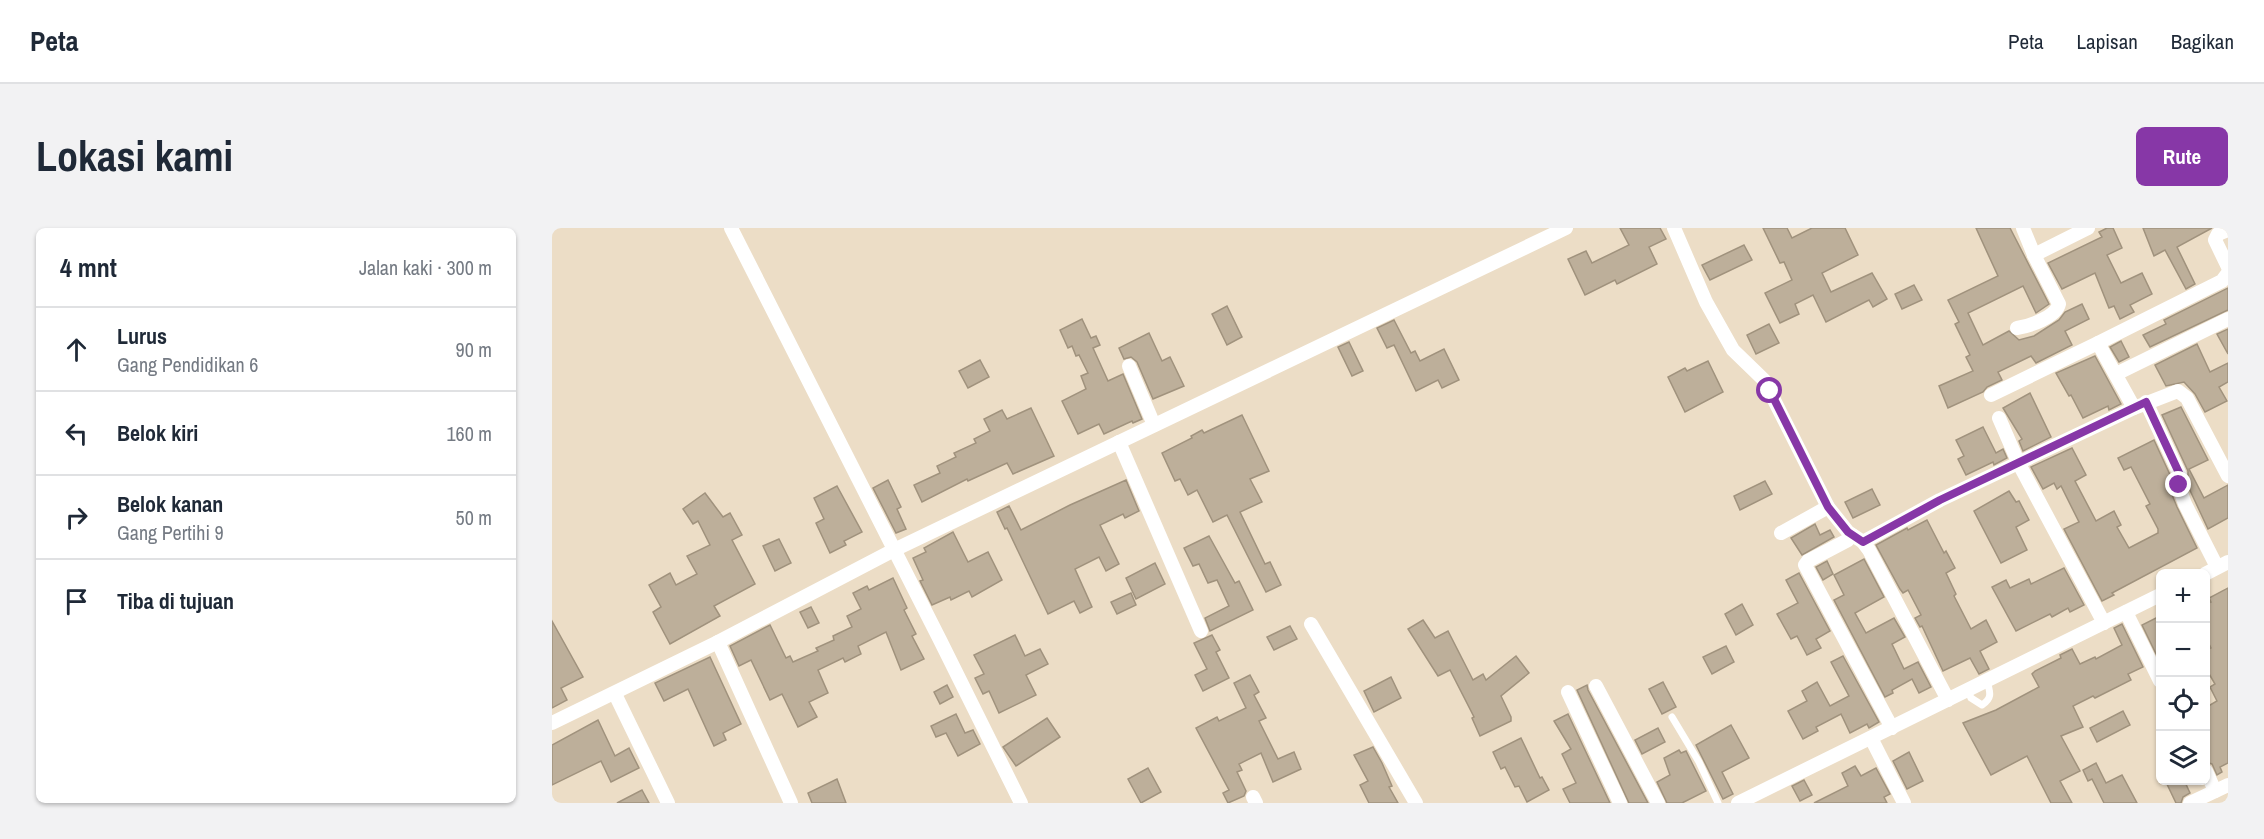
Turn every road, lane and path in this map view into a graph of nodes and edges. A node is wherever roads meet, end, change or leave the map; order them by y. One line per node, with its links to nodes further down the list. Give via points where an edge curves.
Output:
1 (731, 228): 25 (street)
2 (1566, 228): 18 (street)
3 (1674, 228): 22 (street, via 1706,302 1733,350 1764,380)
4 (2023, 228): 7 (street)
5 (2088, 228): 7 (street)
6 (2228, 230): 8 (street, via 2215,240)
7 (2034, 255): 11 (street, via 2059,306 2045,317)
8 (2228, 267)
9 (2228, 273): 12 (street, via 2222,281)
10 (2228, 319): 14 (street)
11 (2018, 328)
12 (2098, 343): 14 (street); 15 (street)
13 (1129, 366): 18 (street)
14 (2116, 374): 16 (street)
15 (1991, 395)
16 (2140, 405): 20 (street); 21 (street, via 2182,393); 26 (street, via 2180,475 2179,487 2185,504)
17 (1999, 418): 20 (street)
18 (1154, 425): 19 (street)
19 (1119, 442): 25 (street); 31 (street)
20 (2019, 464): 24 (street); 29 (street)
21 (2228, 476)
22 (1828, 507): 23 (street); 24 (street)
23 (1780, 533)
24 (1858, 539): 37 (street); 40 (street, via 1848,540 1805,565)
25 (894, 550): 32 (street); 46 (street)
26 (2216, 568)
27 (2156, 597): 28 (street)
28 (2126, 612): 29 (street); 33 (street)
29 (2104, 623): 37 (street)
30 (1311, 624): 47 (street)
31 (1201, 631)
32 (718, 642): 36 (street); 45 (street)
33 (2158, 677)
34 (1596, 686): 49 (street)
35 (1568, 692): 48 (street)
36 (615, 694): 39 (street); 44 (street)
37 (1948, 700): 40 (street)
38 (1672, 717): 50 (lane)
39 (552, 723)
40 (1892, 728): 41 (street)
41 (1871, 738): 51 (street); 52 (street)
42 (2210, 776): 43 (street)
43 (2222, 788): 53 (street)
44 (668, 803)
45 (790, 803)
46 (1021, 803)
47 (1416, 803)
48 (1620, 803)
49 (1658, 803)
50 (1718, 803)
51 (1738, 803)
52 (1904, 803)
53 (2190, 803)

